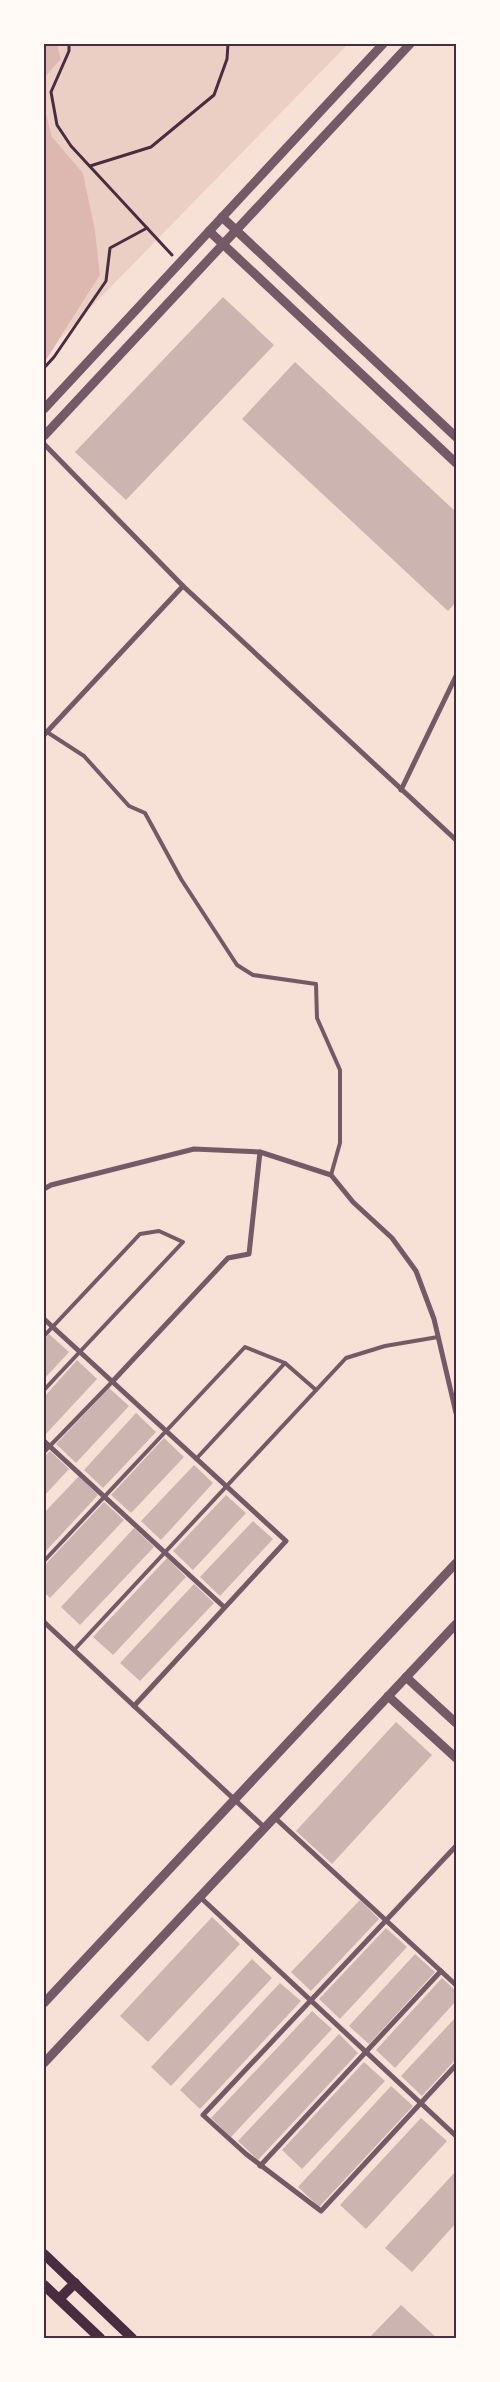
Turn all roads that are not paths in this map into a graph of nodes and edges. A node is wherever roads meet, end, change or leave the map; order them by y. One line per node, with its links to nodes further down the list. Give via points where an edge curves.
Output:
1 (383, 44): 3 (street)
2 (410, 44): 4 (street)
3 (222, 217): 4 (street); 5 (street)
4 (236, 230): 6 (street); 9 (street)
5 (209, 231): 6 (street); 7 (street)
6 (223, 243): 8 (street); 11 (street)
7 (44, 409)
8 (44, 436)
9 (456, 437)
10 (44, 444): 12 (street)
11 (456, 463)
12 (183, 586): 14 (street); 15 (street)
13 (456, 676): 15 (street)
14 (45, 732): 18 (lane, via 84,756 129,806 145,813 181,878 237,965 253,975 316,984 318,1018 340,1070 340,1143)
15 (402, 790): 16 (street)
16 (456, 840)
17 (260, 1152): 18 (street); 19 (street, via 194,1149); 26 (street, via 249,1254 228,1258)
18 (332, 1176): 23 (street, via 353,1202 392,1238 416,1271)
19 (44, 1189)
20 (44, 1320): 21 (street)
21 (52, 1327): 22 (lane); 24 (street); 24 (lane, via 140,1234 159,1231 183,1242)
22 (44, 1336)
23 (438, 1337): 28 (lane, via 386,1346 346,1358); 29 (street)
24 (80, 1352): 26 (street); 27 (lane)
25 (285, 1363): 28 (lane); 30 (lane, via 245,1348); 34 (lane)
26 (112, 1382): 30 (street); 32 (lane)
27 (44, 1390)
28 (316, 1390): 35 (lane)
29 (456, 1413)
30 (166, 1431): 34 (street); 36 (lane)
31 (44, 1441): 32 (street)
32 (50, 1446): 33 (lane); 36 (street)
33 (44, 1452)
34 (196, 1459): 35 (street)
35 (226, 1486): 37 (lane); 40 (street, via 286,1541)
36 (104, 1496): 37 (street); 38 (lane)
37 (165, 1552): 40 (street); 43 (lane)
38 (44, 1560)
39 (456, 1563): 49 (street)
40 (224, 1608): 46 (street)
41 (44, 1622): 43 (street)
42 (456, 1624): 44 (street)
43 (74, 1650): 46 (street)
44 (406, 1677): 45 (street); 47 (street)
45 (388, 1696): 48 (street); 50 (street)
46 (134, 1706): 49 (street)
47 (456, 1723)
48 (456, 1758)
49 (234, 1800): 51 (street); 58 (street)
50 (274, 1817): 51 (street); 54 (street)
51 (265, 1828): 53 (street)
52 (456, 1846): 54 (street)
53 (200, 1897): 57 (street); 60 (street)
54 (386, 1920): 55 (street); 57 (street)
55 (441, 1971): 56 (street); 59 (street)
56 (456, 1985)
57 (311, 2000): 59 (street); 64 (street, via 203,2115)
58 (44, 2003)
59 (366, 2052): 62 (street); 64 (street)
60 (44, 2063)
61 (456, 2065): 62 (street)
62 (421, 2103): 63 (street); 64 (street, via 321,2210)
63 (456, 2136)
64 (260, 2166)
65 (44, 2254): 66 (main road)
66 (74, 2283): 68 (main road); 70 (main road)
67 (44, 2285): 68 (main road)
68 (59, 2299): 69 (main road)
69 (100, 2338)
70 (132, 2338)

